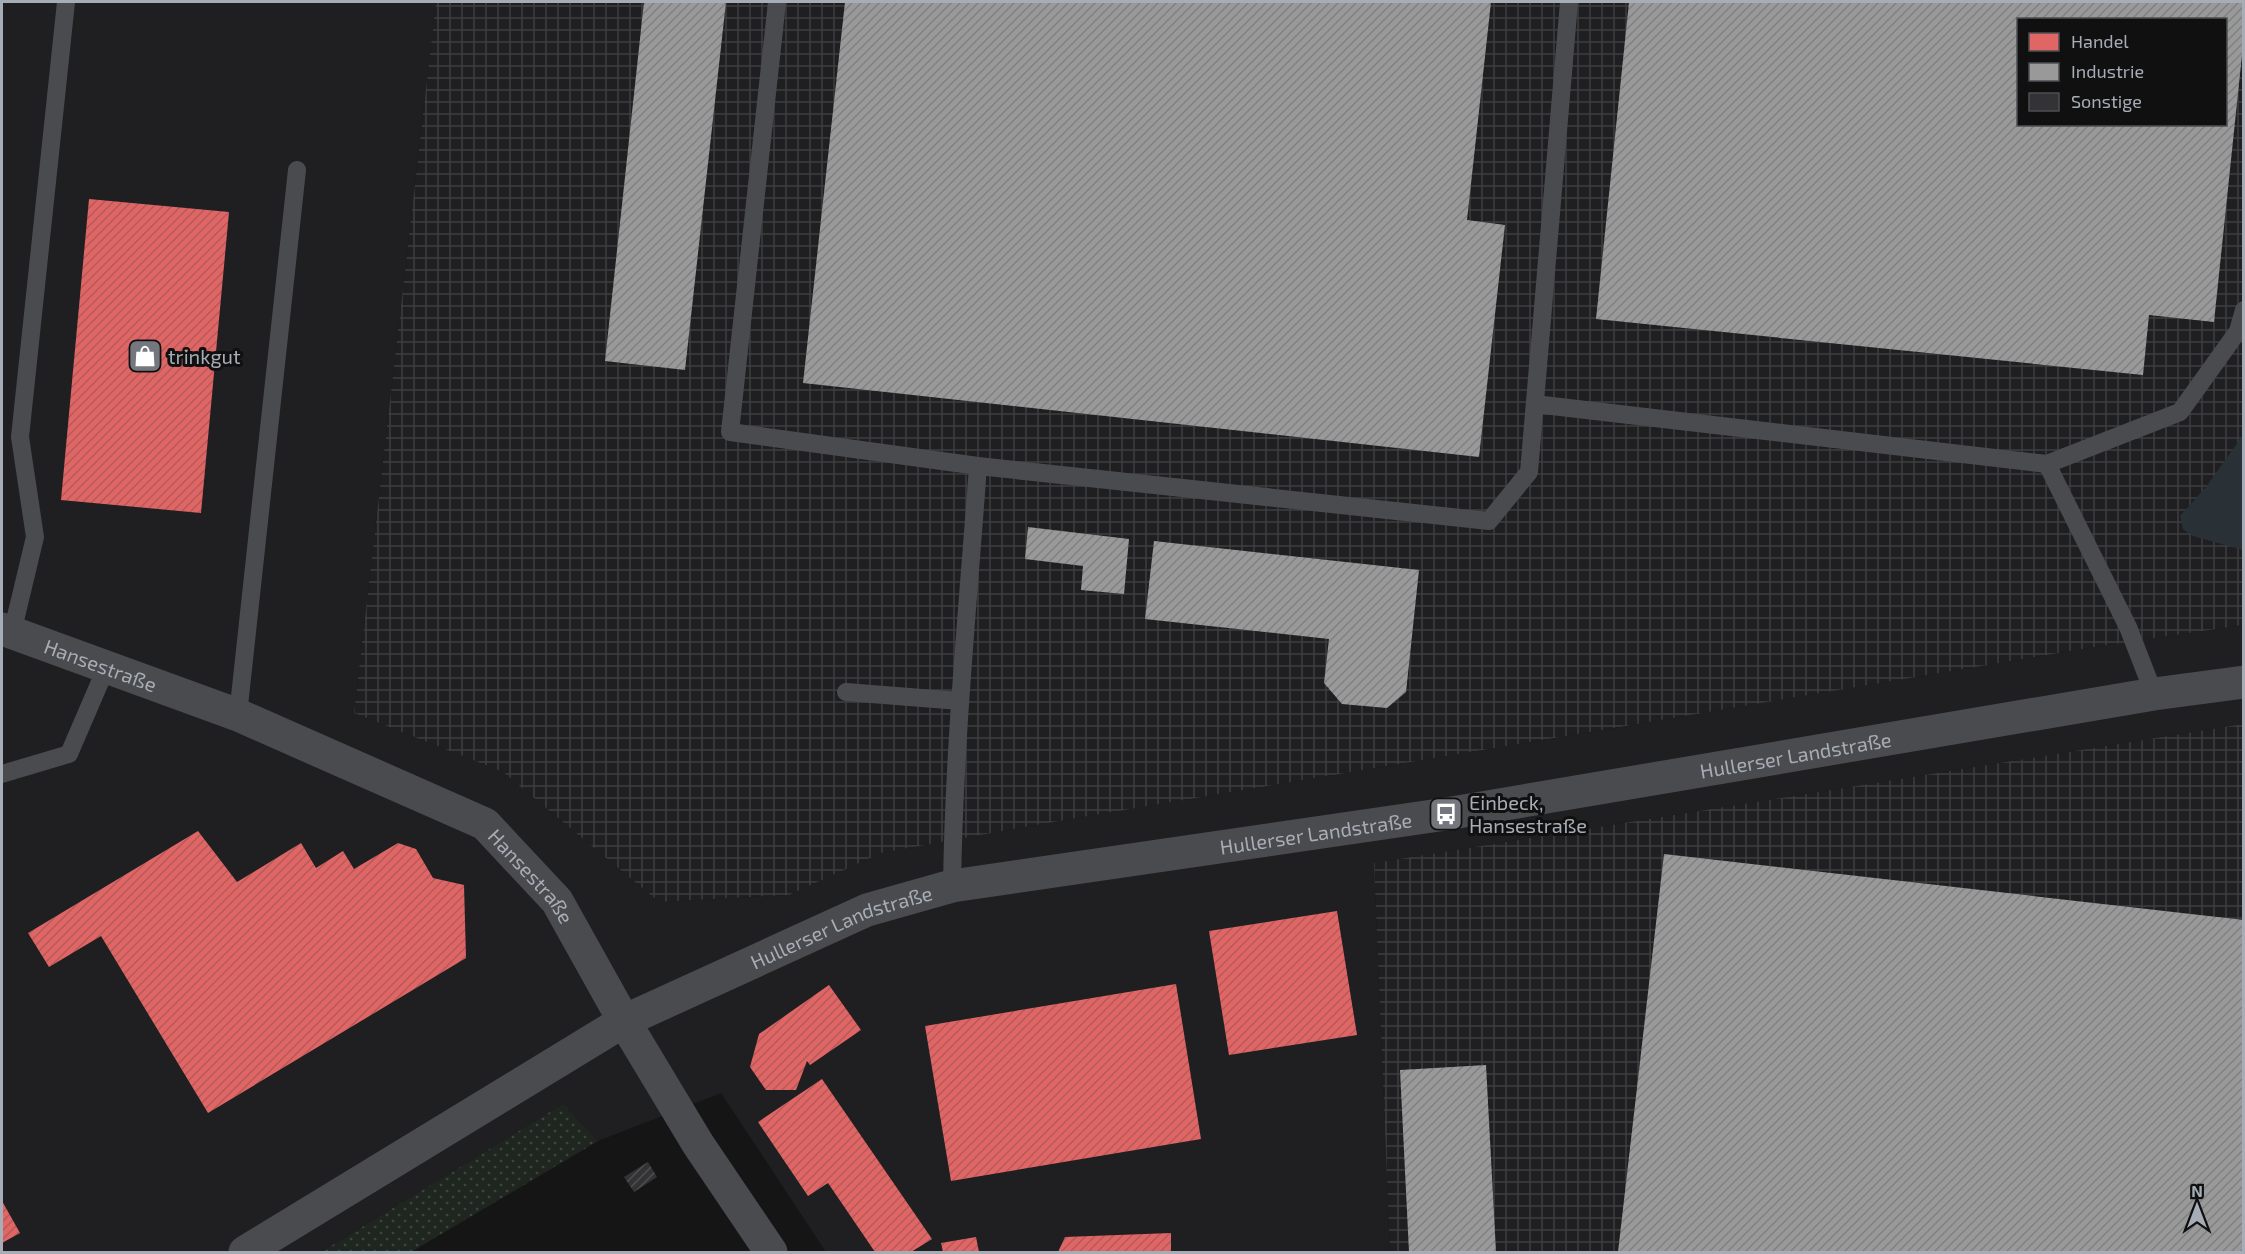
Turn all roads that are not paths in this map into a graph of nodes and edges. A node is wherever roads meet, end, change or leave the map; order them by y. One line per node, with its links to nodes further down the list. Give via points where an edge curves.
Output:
1 (66, 2): 9 (lane, via 20,437 35,537)
2 (777, 2): 8 (lane, via 730,432)
3 (1569, 2): 6 (lane)
4 (297, 170): 15 (lane)
5 (2244, 310): 7 (lane, via 2238,331 2180,412)
6 (1534, 405): 7 (lane); 8 (lane, via 1529,472 1489,520)
7 (2047, 464): 13 (lane, via 2128,627)
8 (978, 466): 14 (lane)
9 (7, 631): 10 (street, Hansestraße)
10 (106, 668): 15 (street, Hansestraße); 16 (lane, via 69,754)
11 (2244, 682): 13 (street, Hullerser Landstraße)
12 (846, 692): 14 (lane)
13 (2154, 694): 17 (street, Hullerser Landstraße, via 1446,814)
14 (960, 701): 17 (lane)
15 (238, 715): 18 (street, Hansestraße, via 485,824 557,901)
16 (2, 774)
17 (952, 886): 18 (street, Hullerser Landstraße, via 867,910)
18 (624, 1021): 19 (street, Hullerser Landstraße); 20 (street, Hansestraße, via 698,1144)
19 (245, 1252)
20 (771, 1252)

